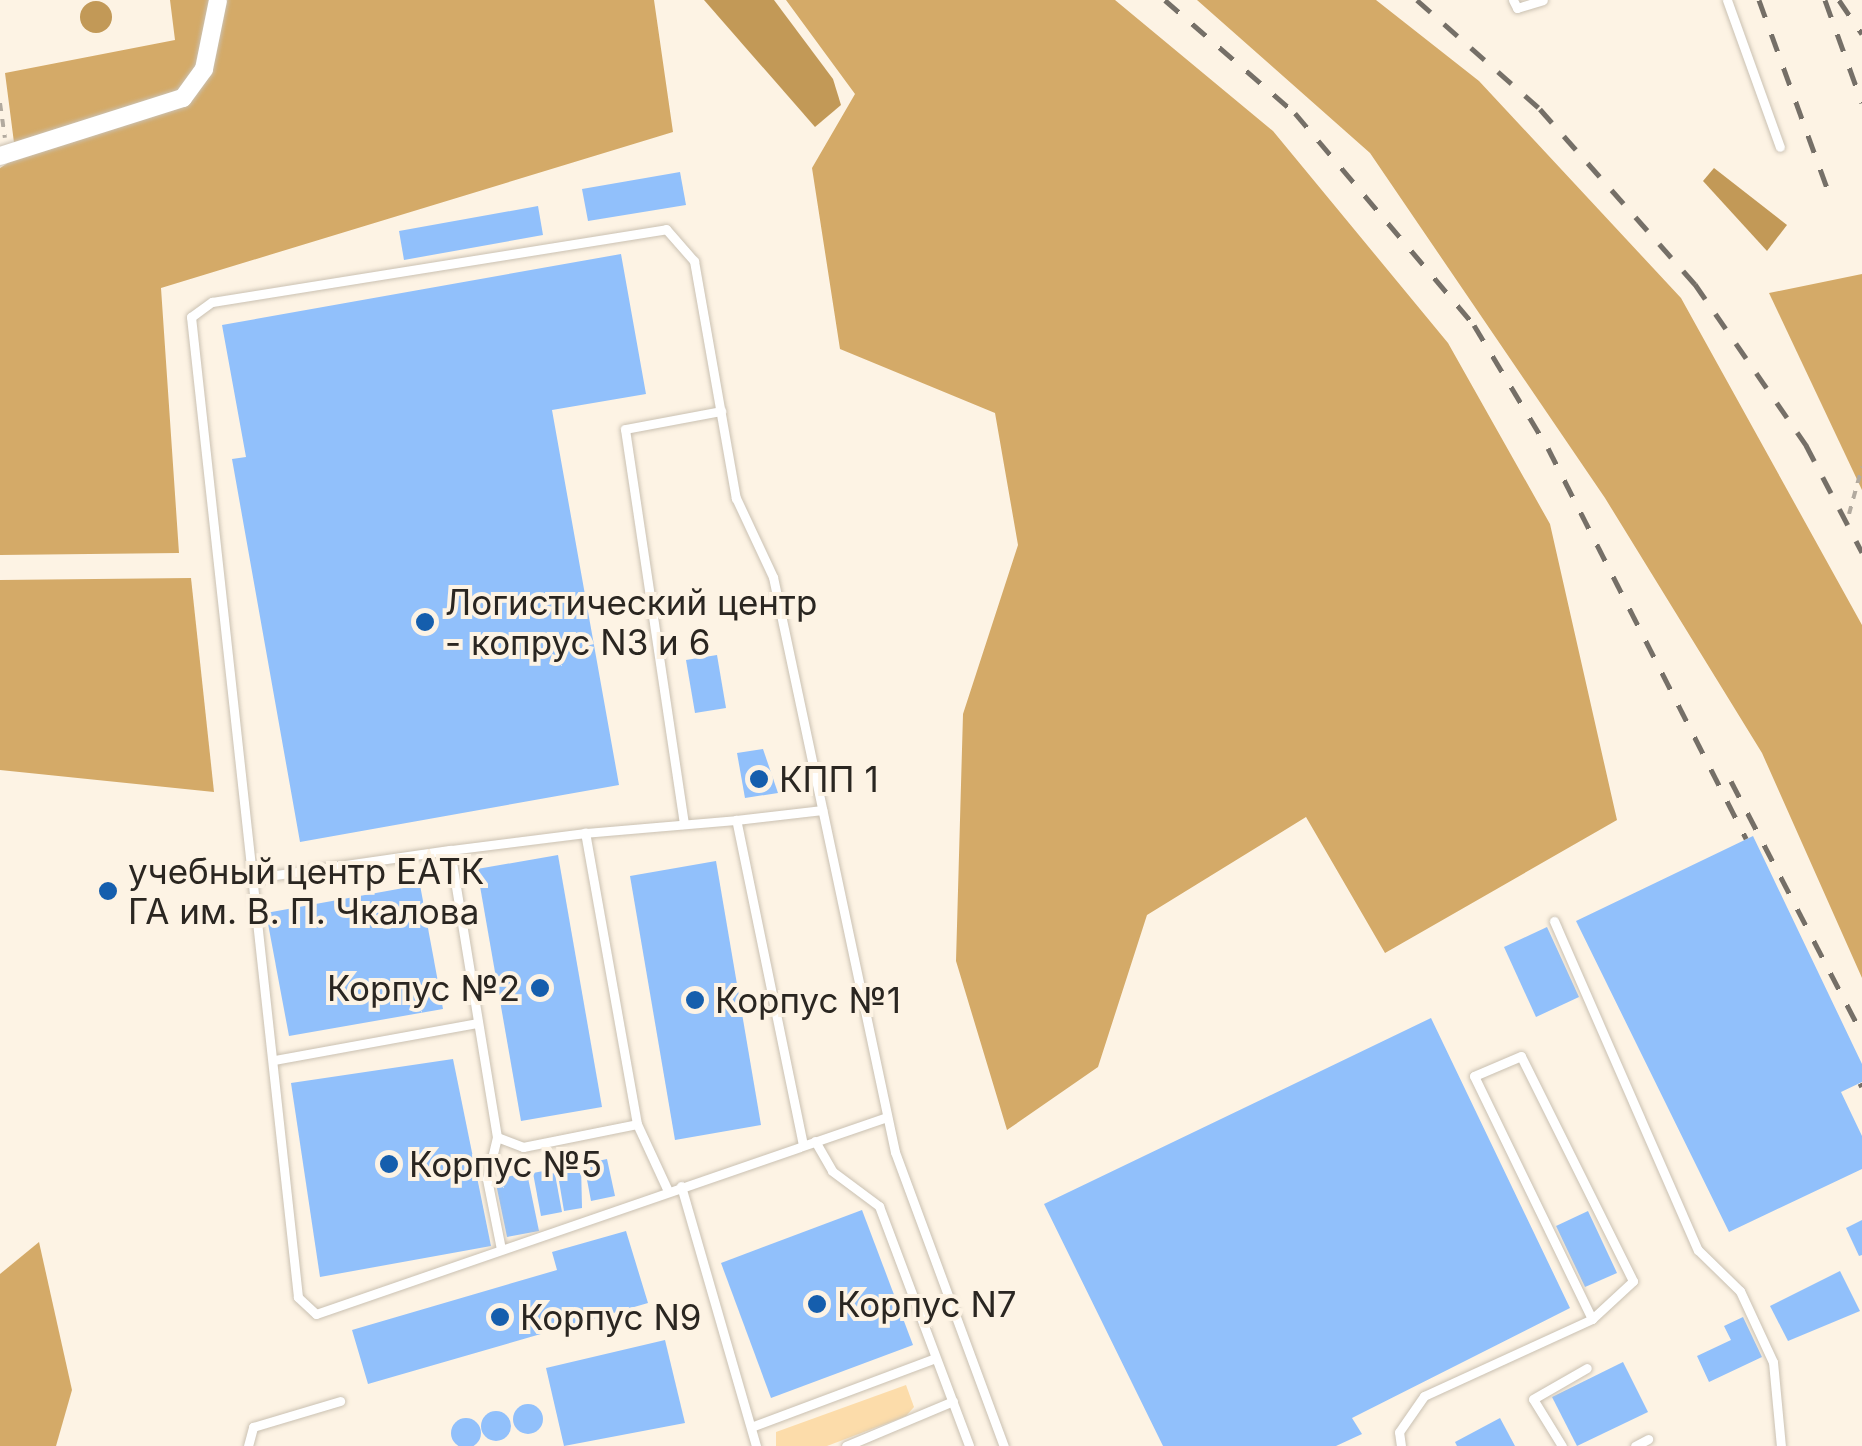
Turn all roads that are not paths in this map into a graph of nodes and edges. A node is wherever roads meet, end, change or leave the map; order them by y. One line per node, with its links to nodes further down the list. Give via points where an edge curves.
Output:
1 (218, 0): 6 (street, via 204,69 165,109)
2 (1513, 0): 3 (lane, via 1518,8)
3 (1543, 0)
4 (1727, 0): 5 (lane)
5 (1780, 147)
6 (3, 154)
7 (721, 411): 8 (lane, via 736,498 773,577); 10 (lane, via 625,429); 13 (lane, via 694,261 666,228 212,302 191,317)
8 (822, 810): 9 (lane); 17 (lane)
9 (736, 820): 10 (lane); 21 (lane)
10 (684, 824): 11 (lane)
11 (585, 833): 12 (lane); 18 (lane)
12 (450, 850): 13 (lane); 15 (lane)
13 (256, 878): 16 (lane)
14 (1554, 920): 40 (lane, via 1698,1250 1740,1292 1773,1362)
15 (478, 1023): 16 (lane); 19 (lane)
16 (274, 1060): 24 (lane, via 298,1298 316,1314)
17 (887, 1116): 20 (lane); 36 (lane)
18 (637, 1124): 19 (lane, via 523,1147); 23 (lane)
19 (497, 1137): 24 (lane, via 488,1179)
20 (815, 1141): 21 (lane); 26 (lane, via 832,1170 879,1206)
21 (803, 1145): 22 (lane)
22 (681, 1186): 23 (lane); 30 (lane)
23 (668, 1191): 24 (lane)
24 (501, 1249)
25 (1592, 1319): 25 (lane, via 1474,1076 1521,1056 1633,1281); 37 (lane, via 1424,1396 1400,1432)
26 (936, 1358): 29 (lane); 30 (lane)
27 (1587, 1368): 38 (lane, via 1533,1399)
28 (340, 1401): 32 (lane, via 253,1427)
29 (952, 1402): 34 (lane); 35 (lane)
30 (752, 1427): 33 (lane)
31 (1648, 1440): 39 (lane)
32 (248, 1446)
33 (756, 1446)
34 (846, 1446)
35 (969, 1446)
36 (1004, 1446)
37 (1401, 1446)
38 (1562, 1446)
39 (1635, 1446)
40 (1781, 1446)

